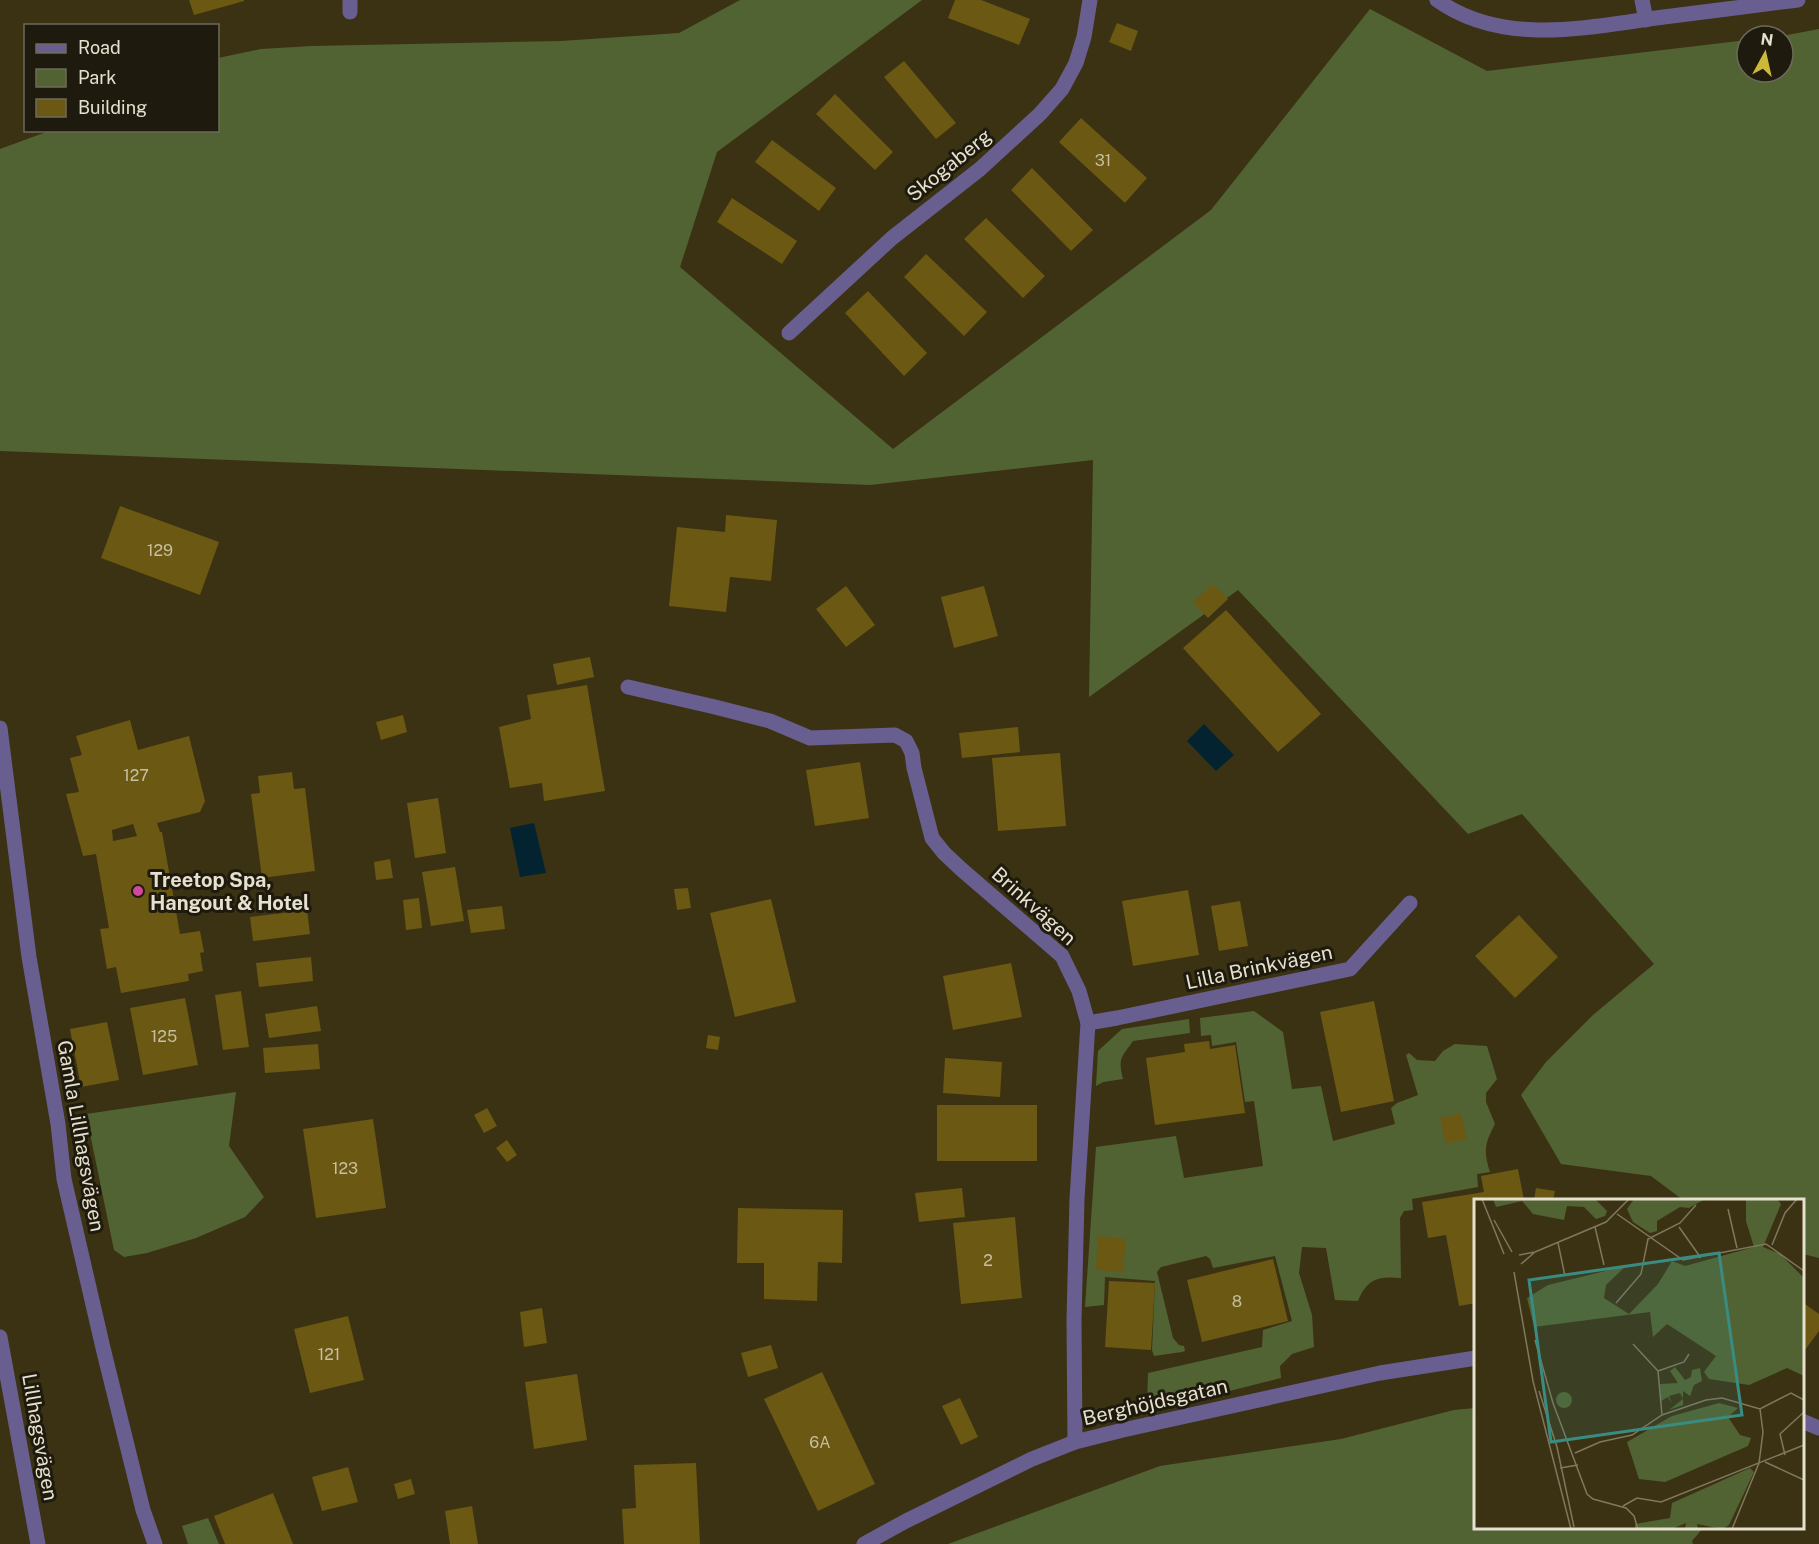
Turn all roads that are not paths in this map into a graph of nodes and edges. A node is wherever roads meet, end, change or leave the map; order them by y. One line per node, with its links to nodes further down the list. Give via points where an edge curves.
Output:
1 (1090, 0): 6 (street, Skogaberg, via 1076,63 1062,89 1040,114 966,180 892,238)
2 (1437, 0): 5 (street, via 1471,18 1536,31)
3 (1642, 0): 5 (street)
4 (1798, 0): 5 (street)
5 (1646, 20)
6 (789, 333)
7 (627, 687): 10 (street, Brinkvägen, via 770,721 810,738 895,735 906,741 932,838 970,877 1062,956 1079,991)
8 (0, 728): 17 (street, Gamla Lillhagsvägen, via 29,957 64,1179 137,1487)
9 (1410, 903): 10 (street, Lilla Brinkvägen, via 1350,969)
10 (1088, 1023): 15 (street, Brinkvägen, via 1077,1199)
11 (0, 1337): 16 (street, Lillhagsvägen)
12 (1474, 1358): 15 (street, Berghöjdsgatan, via 1380,1373)
13 (1804, 1420): 14 (street)
14 (1819, 1428)
15 (1075, 1442): 18 (street, Berghöjdsgatan, via 1032,1459)
16 (38, 1544)
17 (155, 1544)
18 (864, 1544)

